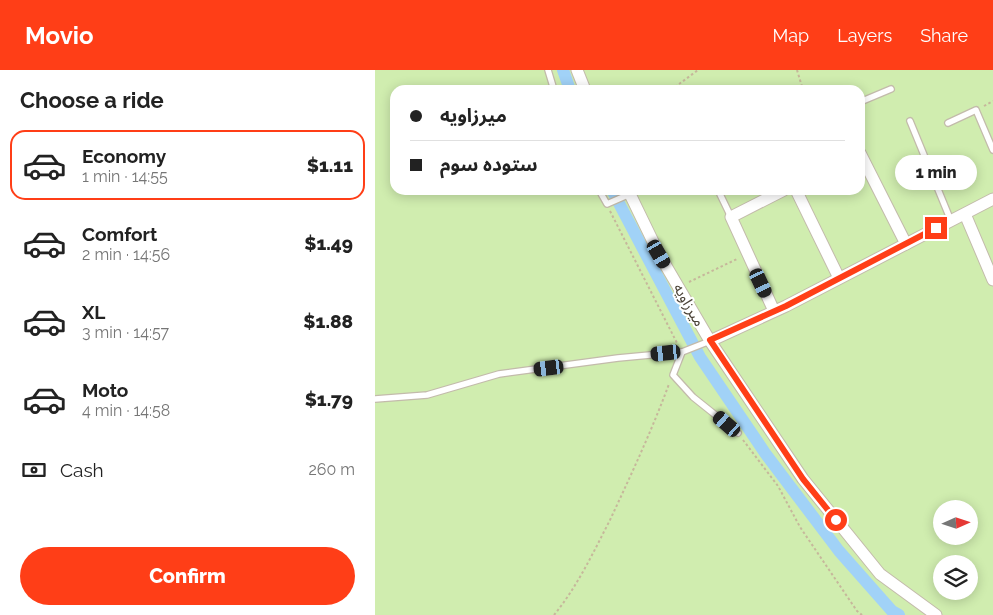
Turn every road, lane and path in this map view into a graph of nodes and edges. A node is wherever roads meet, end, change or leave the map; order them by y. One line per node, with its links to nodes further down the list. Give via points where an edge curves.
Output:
1 (548, 70): 5 (lane)
2 (577, 70): 6 (street)
3 (699, 70): 7 (path)
4 (797, 70): 8 (path)
5 (552, 85)
6 (583, 85)
7 (678, 85)
8 (802, 85)
9 (891, 89): 10 (lane)
10 (865, 100)
11 (910, 121): 25 (lane)
12 (947, 123): 13 (lane, via 976,110)
13 (993, 150)
14 (865, 163): 26 (street)
15 (603, 195): 22 (lane)
16 (624, 195): 22 (lane)
17 (629, 195): 30 (street, میرزاویه)
18 (720, 195): 24 (lane)
19 (774, 195): 24 (street)
20 (798, 195): 28 (street)
21 (993, 199): 23 (street)
22 (609, 203): 33 (path)
23 (965, 214): 25 (street); 29 (street)
24 (731, 217): 27 (street)
25 (951, 221): 26 (street)
26 (906, 244): 28 (street)
27 (748, 254): 30 (path); 31 (street)
28 (839, 278): 31 (street)
29 (993, 280)
30 (678, 287): 32 (street, میرزاویه)
31 (774, 311): 32 (street)
32 (706, 342): 33 (lane); 39 (street, میرزاویه, via 803,479 874,567)
33 (685, 351): 34 (lane); 35 (lane, via 499,374 427,395)
34 (673, 374): 36 (lane, via 693,397); 37 (path, via 656,419 591,558)
35 (375, 399)
36 (738, 433): 38 (path, via 778,486 800,527)
37 (554, 615)
38 (862, 615)
39 (936, 615)

